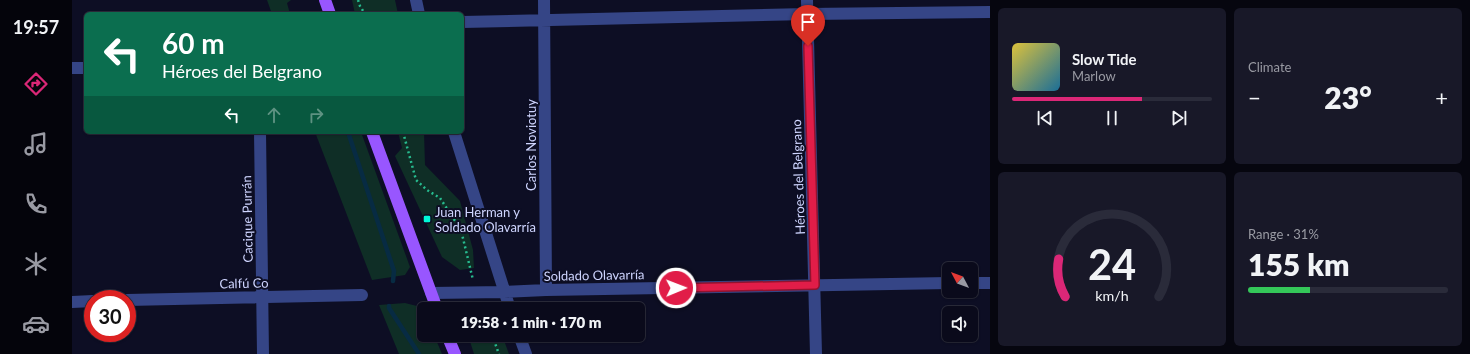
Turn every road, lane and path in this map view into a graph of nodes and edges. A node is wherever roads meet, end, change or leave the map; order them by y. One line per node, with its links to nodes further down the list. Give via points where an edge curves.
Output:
1 (325, 0): 6 (main road)
2 (358, 0): 7 (path)
3 (416, 0): 8 (street)
4 (544, 0): 11 (street, Carlos Noviotuy)
5 (807, 0): 10 (street, Héroes del Belgrano)
6 (329, 12)
7 (364, 12)
8 (418, 12)
9 (990, 12): 10 (street)
10 (807, 14): 11 (street); 22 (street, Héroes del Belgrano)
11 (545, 19): 12 (street); 23 (street, Carlos Noviotuy)
12 (464, 22)
13 (72, 68): 14 (street)
14 (84, 68)
15 (260, 134): 28 (street, Cacique Purrán)
16 (373, 134): 26 (main road)
17 (404, 134): 24 (path, via 416,180 440,198 460,230)
18 (455, 134): 25 (street)
19 (942, 283): 22 (street, Soldado Olavarría)
20 (978, 283): 21 (street)
21 (990, 283)
22 (815, 285): 23 (street, Soldado Olavarría); 41 (street, Héroes del Belgrano)
23 (546, 290): 25 (street, Soldado Olavarría)
24 (476, 292): 25 (street, Soldado Olavarría); 26 (street, Soldado Olavarría)
25 (504, 292): 33 (street)
26 (431, 293): 32 (main road)
27 (362, 295): 28 (street, Calfú Co)
28 (262, 297): 29 (street, Calfú Co); 37 (street, Cacique Purrán)
29 (136, 300)
30 (84, 301): 31 (street)
31 (72, 302)
32 (434, 302)
33 (508, 302)
34 (450, 342): 38 (main road)
35 (495, 342): 39 (path)
36 (522, 342): 40 (street)
37 (263, 354)
38 (455, 354)
39 (499, 354)
40 (526, 354)
41 (816, 354)

